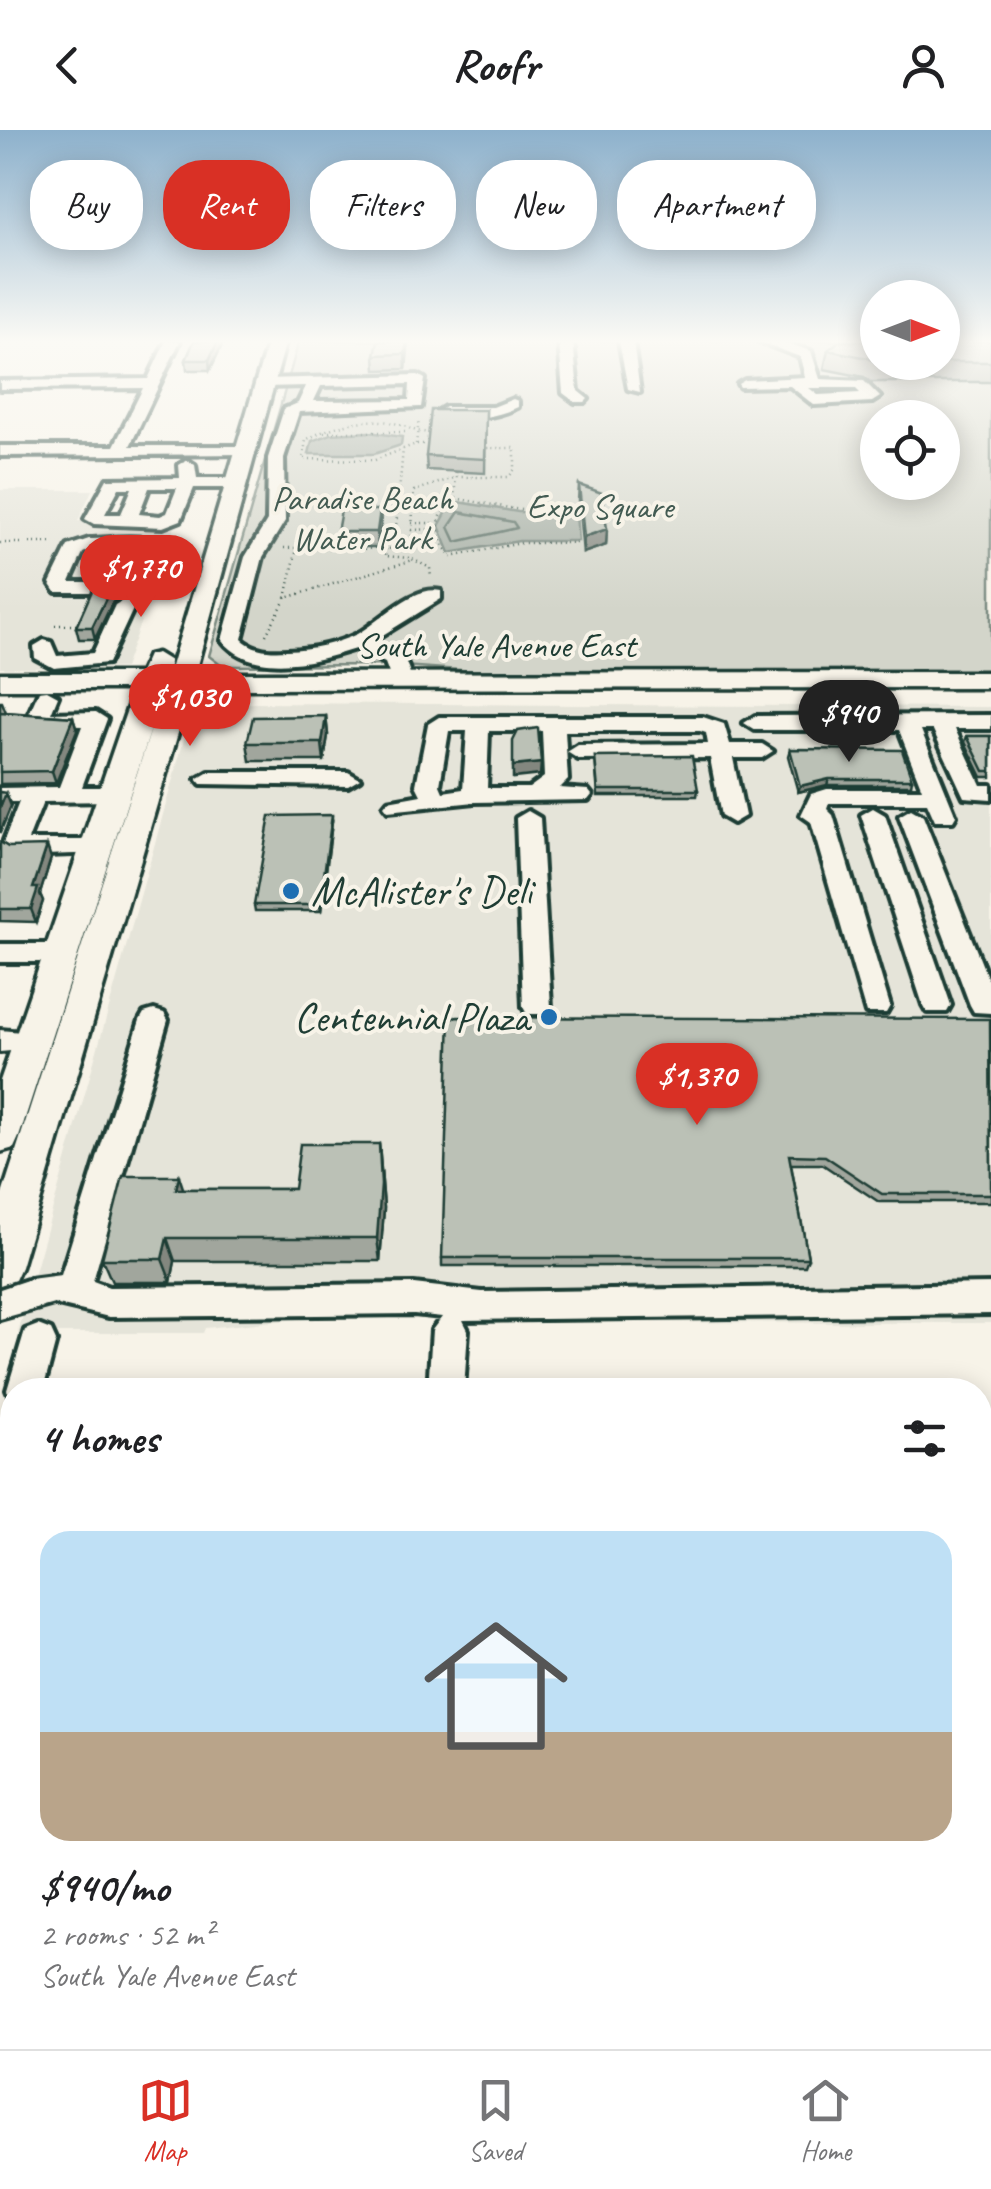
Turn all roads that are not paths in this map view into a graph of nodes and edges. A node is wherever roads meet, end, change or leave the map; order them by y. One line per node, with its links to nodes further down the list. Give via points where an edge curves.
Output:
1 (132, 431): 6 (street)
2 (249, 431): 4 (main road)
3 (285, 431): 16 (street, via 276,458 276,521 254,557 232,640 248,654 282,657)
4 (243, 451): 6 (street); 9 (main road); 20 (main road, via 225,532)
5 (0, 452): 6 (street)
6 (121, 457): 10 (street)
7 (188, 481): 8 (street); 9 (street); 12 (street, via 173,518)
8 (143, 483): 10 (street); 12 (street)
9 (226, 483): 20 (main road, via 166,633)
10 (109, 491): 11 (street); 12 (street, via 94,519)
11 (76, 499)
12 (132, 520)
13 (75, 550): 13 (street, via 63,588 141,588 161,549 84,544)
14 (432, 589): 16 (street)
15 (125, 605): 17 (street, via 101,659 54,662 45,658)
16 (356, 642): 18 (street, via 392,656)
17 (44, 646)
18 (400, 680): 20 (main road, South Yale Avenue East); 24 (main road, South Yale Avenue East)
19 (0, 681): 20 (main road, South Yale Avenue East)
20 (163, 687): 23 (main road, South Yale Avenue East); 24 (main road, South Yale Avenue East); 34 (main road); 54 (main road)
21 (980, 688): 24 (main road, South Yale Avenue East)
22 (0, 696): 23 (main road, South Yale Avenue East)
23 (47, 696): 42 (street, via 36,720 96,720)
24 (756, 718): 29 (street); 30 (street)
25 (991, 722): 26 (street)
26 (941, 723): 29 (street); 38 (street)
27 (478, 724): 28 (street); 37 (street); 39 (street, via 439,724 428,786)
28 (565, 724): 30 (street, via 708,724 716,729); 31 (street); 41 (street, via 556,780)
29 (911, 732): 51 (street, via 941,806 819,799 817,815)
30 (720, 751): 31 (street); 43 (street)
31 (578, 752): 41 (street, via 581,806)
32 (348, 779): 33 (street)
33 (209, 780)
34 (114, 794): 42 (street); 46 (main road)
35 (0, 795): 36 (street)
36 (34, 795): 42 (street); 42 (street, via 13,848)
37 (476, 795): 39 (street); 41 (street)
38 (982, 800)
39 (434, 801): 40 (street)
40 (396, 806)
41 (531, 806): 52 (street)
42 (65, 816): 46 (street)
43 (733, 816)
44 (873, 816): 50 (street)
45 (912, 816): 49 (street)
46 (96, 848): 48 (main road)
47 (0, 953): 48 (street)
48 (62, 953): 55 (main road)
49 (984, 1004)
50 (937, 1005)
51 (876, 1006)
52 (537, 1007)
53 (154, 1020): 58 (street)
54 (73, 1026): 55 (main road); 57 (main road)
55 (16, 1041): 56 (main road)
56 (0, 1137)
57 (0, 1267)
58 (74, 1288): 59 (street, via 109,1302 414,1299 482,1307); 60 (street, via 40,1288)
59 (991, 1299)
60 (0, 1304)
61 (450, 1330): 64 (street)
62 (38, 1341): 63 (street)
63 (28, 1378)
64 (447, 1378)

